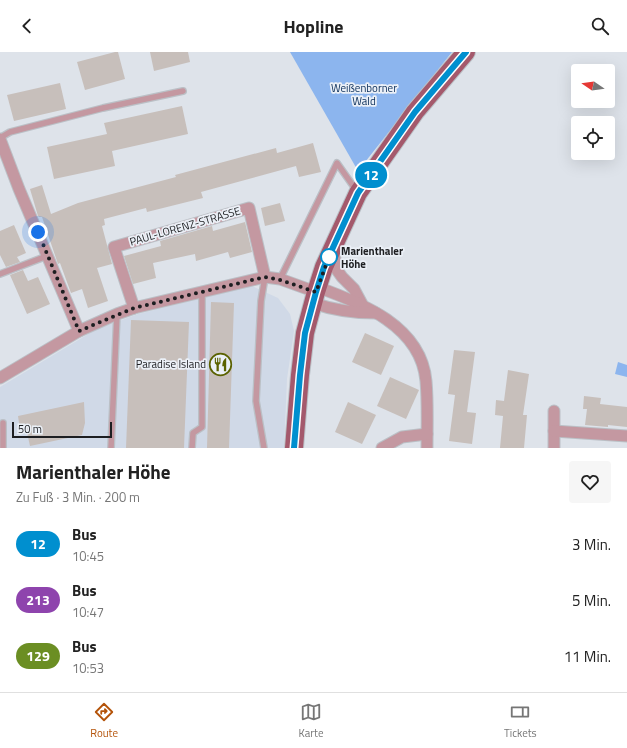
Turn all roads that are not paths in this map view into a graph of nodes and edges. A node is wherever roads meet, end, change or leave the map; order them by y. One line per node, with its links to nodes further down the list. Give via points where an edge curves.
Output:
1 (466, 52): 4 (main road, via 415,112)
2 (183, 91): 3 (lane, via 10,132)
3 (0, 139): 6 (street)
4 (358, 193): 5 (main road); 9 (lane, via 337,163)
5 (333, 248): 11 (main road); 12 (street, via 337,270 354,289)
6 (47, 256): 7 (lane); 16 (street)
7 (0, 274)
8 (265, 277): 9 (street); 10 (street); 13 (street, PAUL-LORENZ-STRASSE, via 249,208 114,247); 26 (lane, via 261,301 256,401)
9 (280, 280): 11 (street)
10 (202, 292): 13 (street); 25 (lane, via 202,427 193,433)
11 (315, 294): 12 (street, via 350,299); 15 (street, via 328,308); 27 (main road, via 305,333)
12 (362, 304): 15 (street)
13 (134, 308): 14 (street)
14 (117, 314): 16 (street); 24 (lane)
15 (377, 314): 21 (street, via 390,321 403,333 421,360 426,380)
16 (79, 331): 17 (street)
17 (0, 378)
18 (554, 411): 20 (street)
19 (3, 423): 23 (lane)
20 (554, 431): 22 (street); 30 (street)
21 (427, 434): 28 (street, via 402,437); 29 (street)
22 (627, 436)
23 (3, 448)
24 (112, 448)
25 (192, 448)
26 (264, 448)
27 (294, 448)
28 (382, 448)
29 (427, 448)
30 (554, 448)

